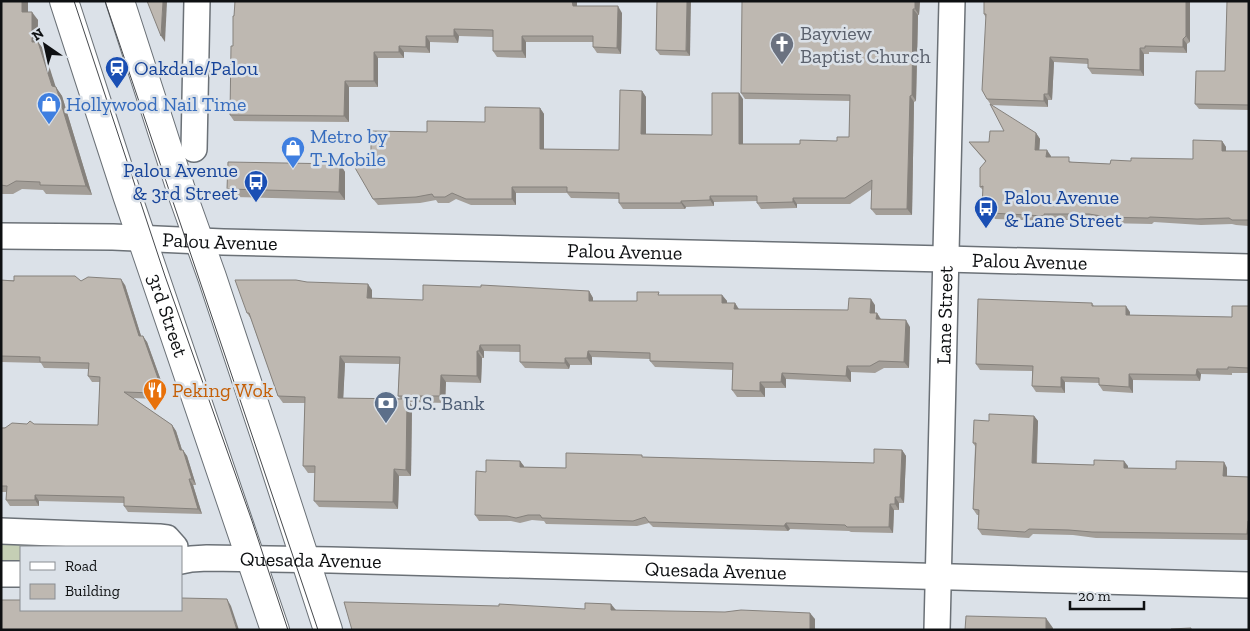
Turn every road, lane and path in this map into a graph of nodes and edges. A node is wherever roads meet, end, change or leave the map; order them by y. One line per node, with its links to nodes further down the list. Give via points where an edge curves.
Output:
1 (64, 1): 7 (main road, 3rd Street)
2 (120, 1): 8 (main road)
3 (197, 1): 5 (street)
4 (952, 1): 9 (street, Lane Street)
5 (194, 149)
6 (1, 236): 7 (street, Palou Avenue)
7 (143, 239): 8 (street, Palou Avenue); 13 (main road, 3rd Street)
8 (199, 241): 9 (street, Palou Avenue); 14 (main road)
9 (946, 259): 10 (street, Palou Avenue); 18 (street, Lane Street)
10 (1249, 268)
11 (1, 531): 12 (street, via 159,536 167,538)
12 (173, 546)
13 (252, 560): 14 (street, Quesada Avenue); 15 (street, Quesada Avenue, via 199,558); 20 (main road, 3rd Street)
14 (306, 560): 18 (street, Quesada Avenue); 21 (main road)
15 (182, 561)
16 (1, 574): 17 (street)
17 (20, 574)
18 (938, 577): 19 (street, Quesada Avenue); 22 (street, Lane Street)
19 (1249, 585)
20 (275, 630)
21 (328, 630)
22 (937, 630)

